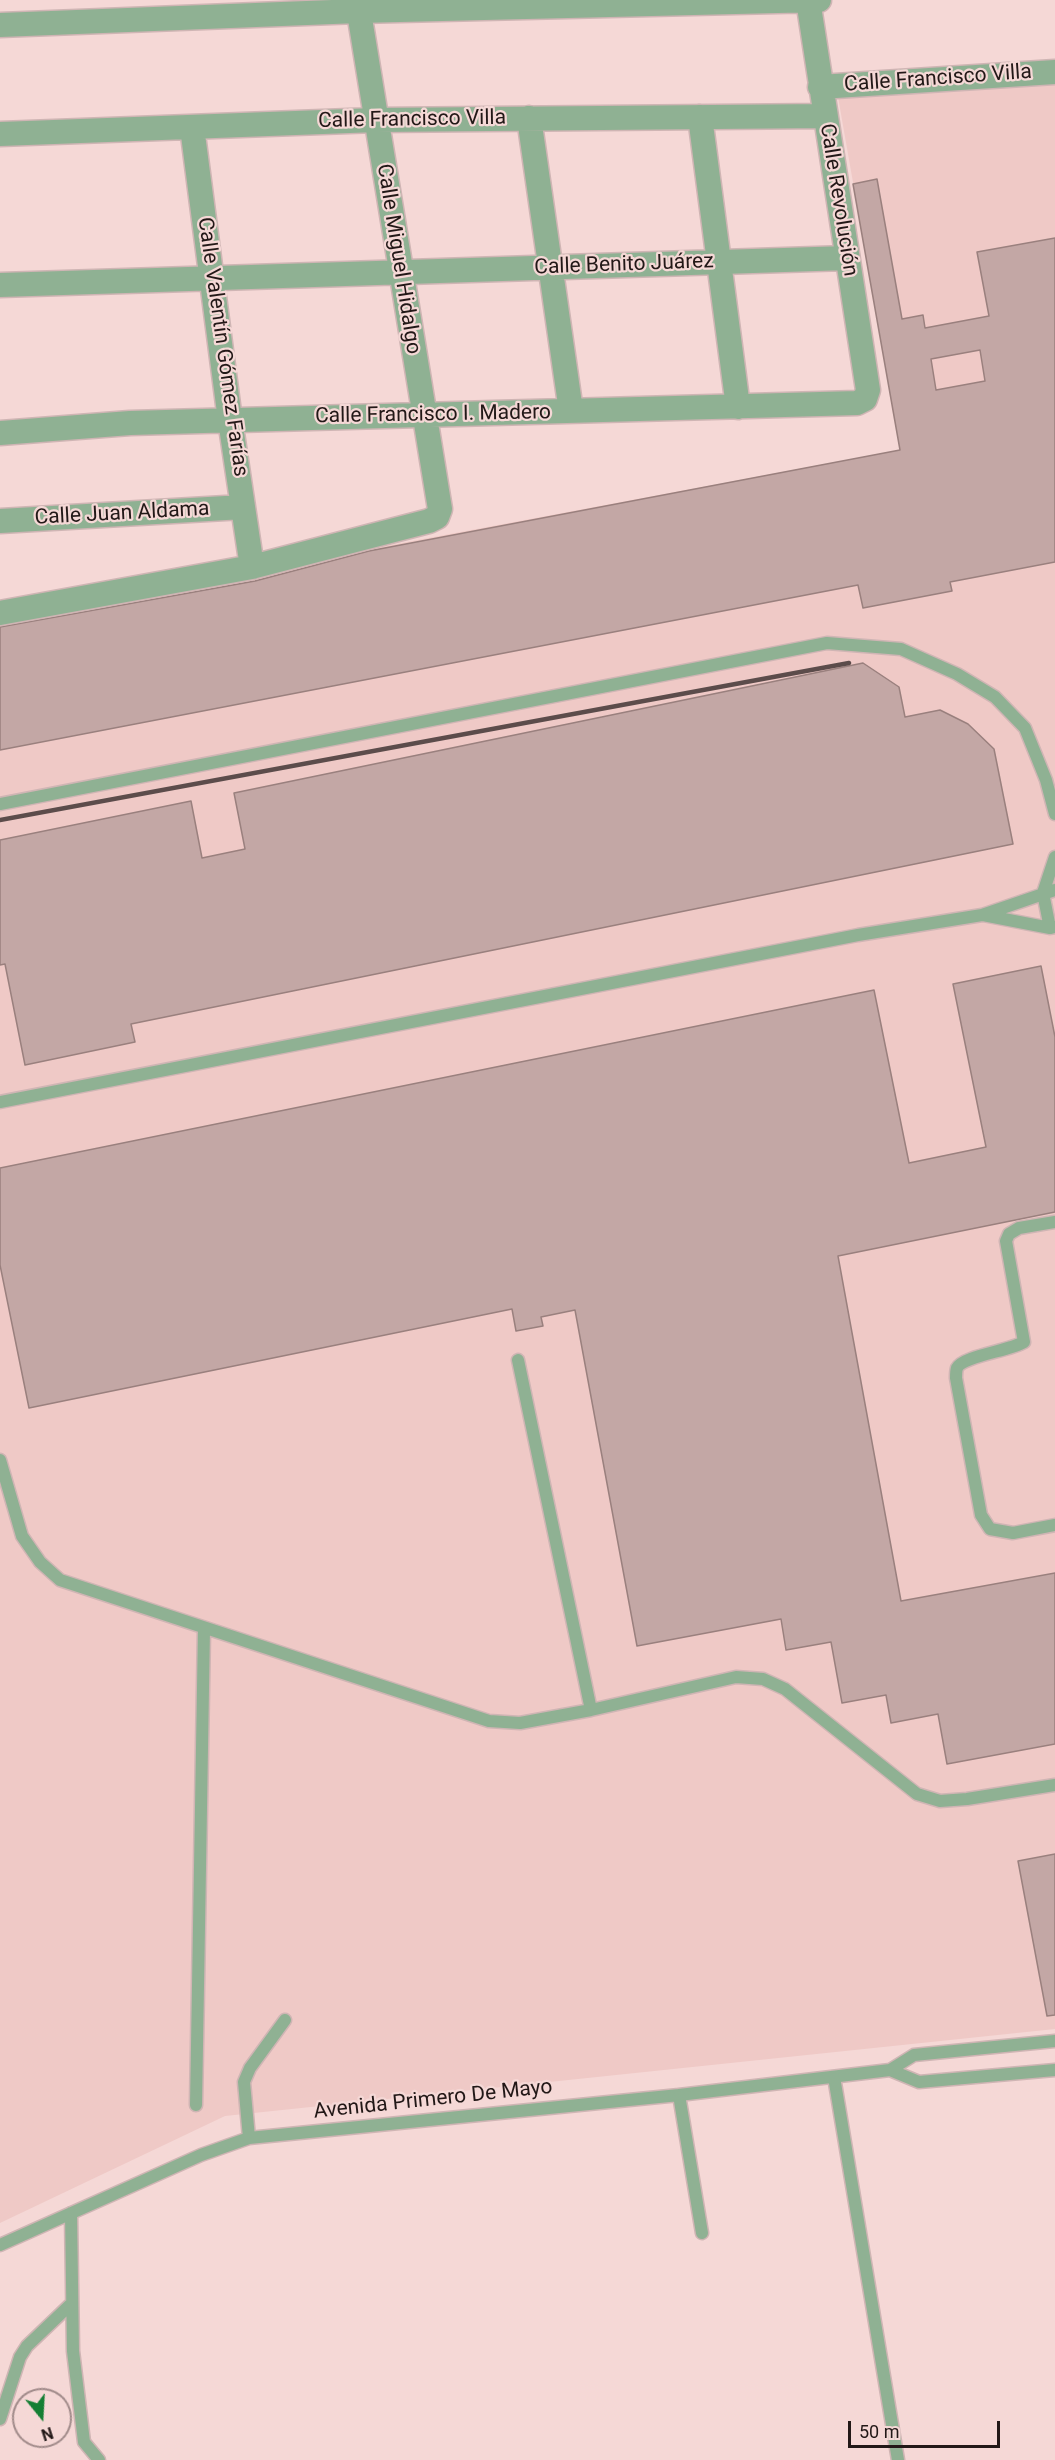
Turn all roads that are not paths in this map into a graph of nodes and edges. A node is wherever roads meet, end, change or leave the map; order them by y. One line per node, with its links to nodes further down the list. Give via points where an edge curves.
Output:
1 (812, 0): 2 (street); 5 (street, Calle Revolución)
2 (358, 6): 3 (street); 9 (street, Calle Miguel Hidalgo)
3 (0, 25)
4 (1055, 72): 5 (street, Calle Francisco Villa)
5 (820, 87): 6 (street, Calle Revolución)
6 (825, 116): 7 (street, Calle Francisco Villa); 12 (street, Calle Revolución)
7 (700, 117): 8 (street, Calle Francisco Villa); 13 (street)
8 (529, 118): 9 (street, Calle Francisco Villa); 14 (street)
9 (376, 120): 10 (street, Calle Francisco Villa); 15 (street, Calle Miguel Hidalgo)
10 (192, 127): 11 (street, Calle Francisco Villa); 16 (street, Calle Valentín Gómez Farías)
11 (0, 134)
12 (847, 258): 13 (street, Calle Benito Juárez); 18 (street, Calle Revolución, via 867,390)
13 (719, 262): 14 (street, Calle Benito Juárez); 19 (street)
14 (551, 268): 15 (street, Calle Benito Juárez); 20 (street)
15 (401, 272): 16 (street); 21 (street, Calle Miguel Hidalgo)
16 (212, 278): 17 (street); 22 (street, Calle Valentín Gómez Farías)
17 (0, 285)
18 (865, 399): 19 (street, Calle Francisco I. Madero, via 857,403)
19 (738, 407): 20 (street, Calle Francisco I. Madero)
20 (572, 411): 21 (street, Calle Francisco I. Madero)
21 (423, 415): 22 (street, Calle Francisco I. Madero); 26 (street, Calle Miguel Hidalgo, via 440,509 438,517)
22 (230, 420): 23 (street, Calle Francisco I. Madero); 24 (street, Calle Valentín Gómez Farías)
23 (0, 433)
24 (243, 507): 25 (street, Calle Juan Aldama); 26 (street, Calle Valentín Gómez Farías)
25 (0, 521)
26 (252, 567): 27 (street)
27 (0, 614)
28 (0, 804): 29 (lane, via 827,643 901,649 995,697 1025,728)
29 (1055, 814)
30 (1055, 857): 31 (lane)
31 (1049, 892): 32 (lane); 33 (lane)
32 (982, 915): 33 (lane); 34 (lane, via 846,937)
33 (1052, 927)
34 (0, 1102)
35 (1055, 1222): 38 (lane, via 1019,1228 1009,1233 1006,1242 1024,1342 1013,1349 966,1360 957,1368 956,1378 981,1515 990,1529 1013,1533)
36 (518, 1360): 40 (lane)
37 (0, 1460): 39 (lane, via 22,1536 40,1562 60,1580)
38 (1055, 1525)
39 (204, 1629): 40 (lane, via 489,1721 520,1723); 48 (lane)
40 (591, 1710): 41 (lane, via 736,1677 763,1679 785,1689 917,1794 940,1801)
41 (1055, 1785)
42 (285, 2020): 49 (lane, via 244,2082)
43 (1055, 2041): 44 (lane, Avenida Primero De Mayo, via 914,2055)
44 (890, 2070): 45 (lane, Avenida Primero De Mayo, via 919,2082); 46 (lane, Avenida Primero De Mayo)
45 (1055, 2070)
46 (834, 2077): 47 (lane, Avenida Primero De Mayo); 56 (lane)
47 (680, 2095): 49 (lane, Avenida Primero De Mayo); 51 (lane)
48 (196, 2105)
49 (249, 2138): 50 (lane, Avenida Primero De Mayo)
50 (71, 2213): 52 (lane, Avenida Primero De Mayo); 53 (lane)
51 (702, 2233)
52 (0, 2245)
53 (72, 2303): 54 (lane, via 20,2357); 55 (lane, via 73,2350 84,2442)
54 (0, 2419)
55 (99, 2460)
56 (898, 2460)

